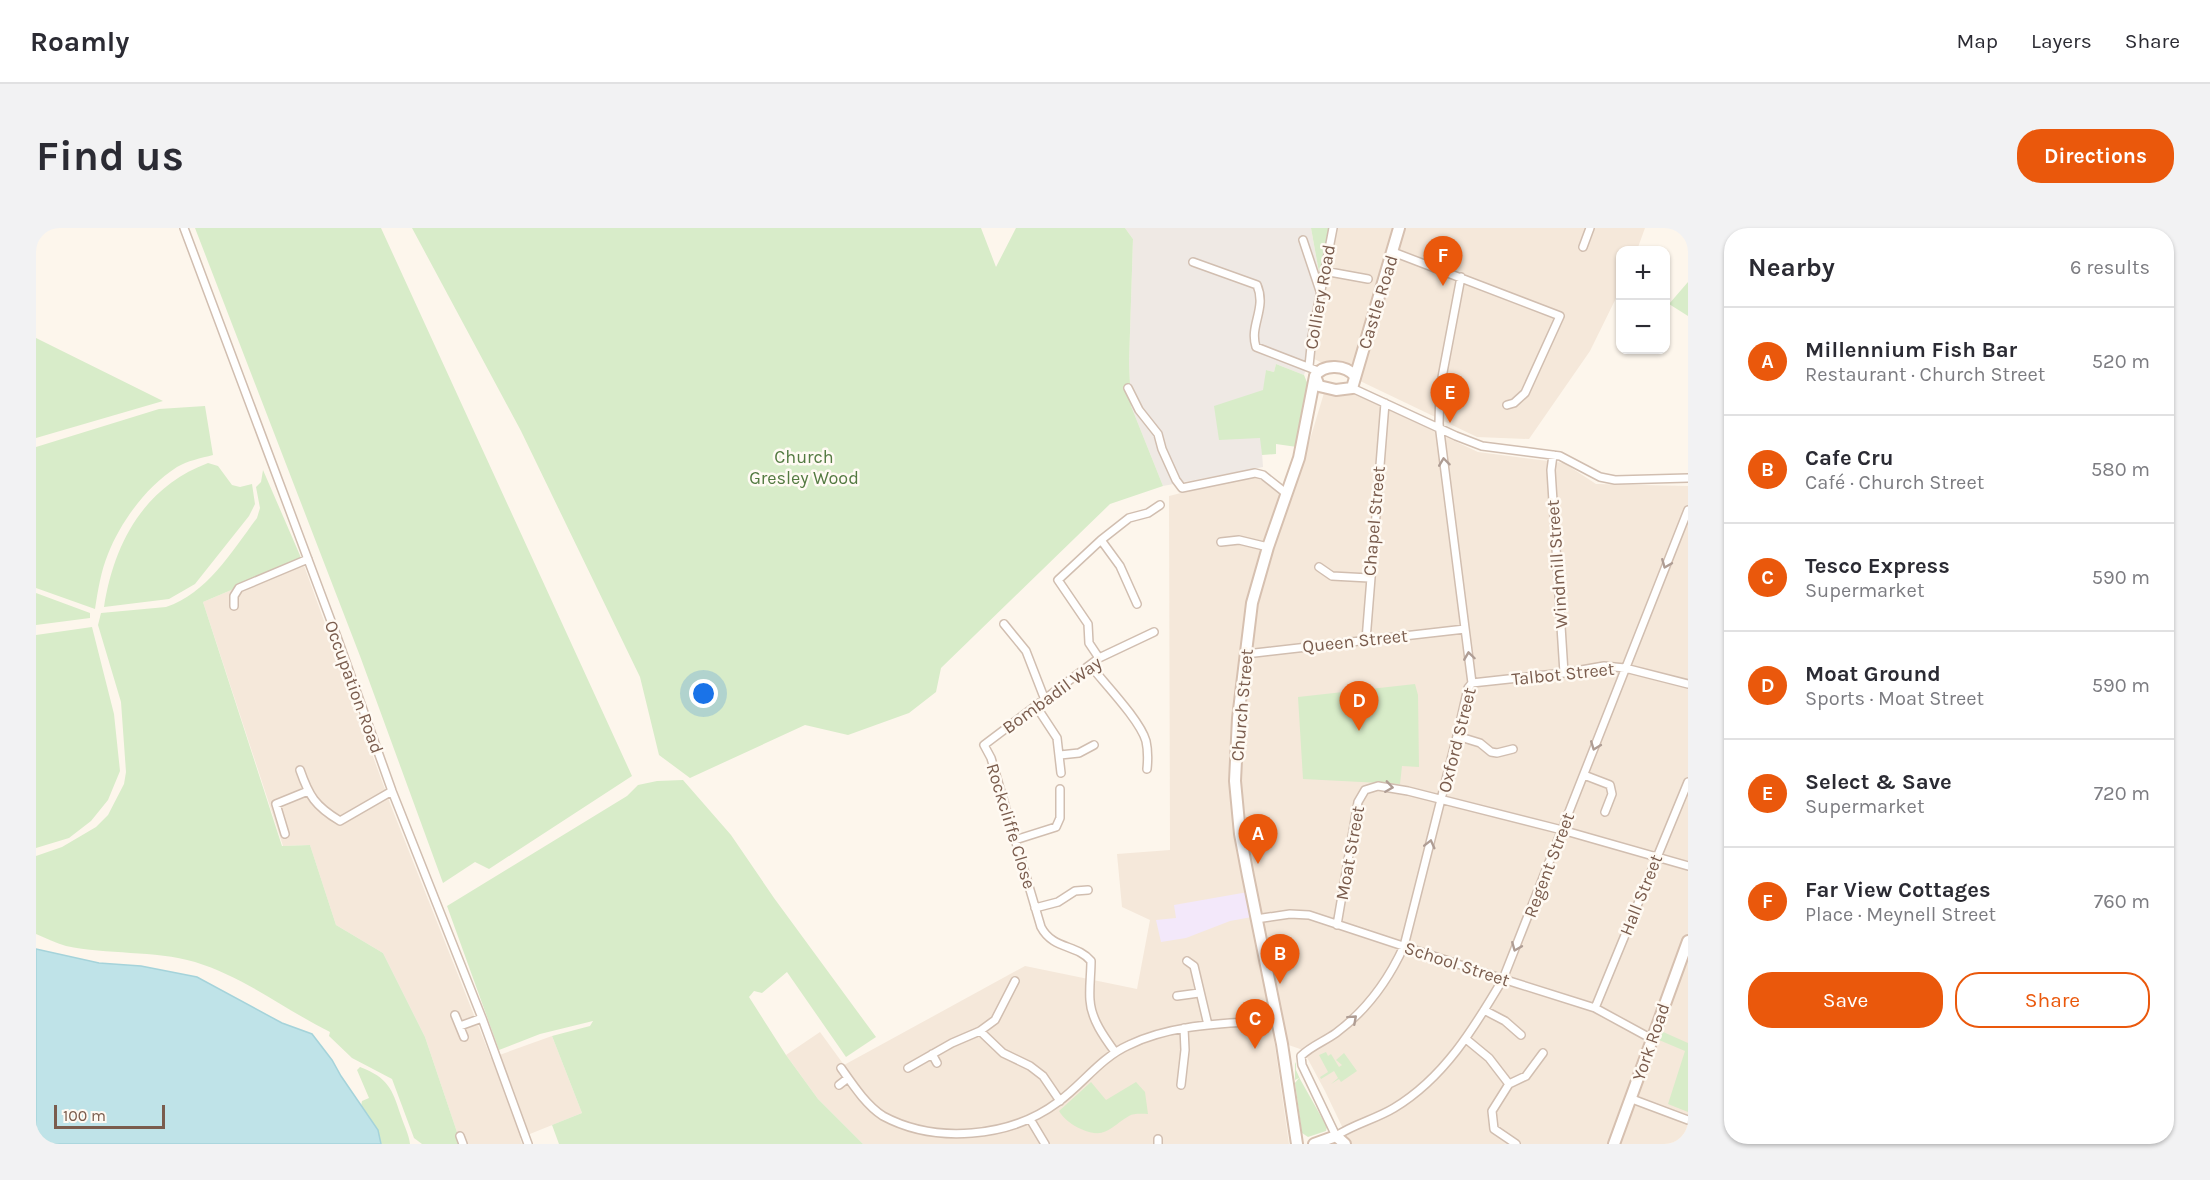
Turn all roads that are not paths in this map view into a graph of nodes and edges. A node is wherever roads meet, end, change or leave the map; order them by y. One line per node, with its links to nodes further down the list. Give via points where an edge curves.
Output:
1 (184, 228): 30 (street, Occupation Road)
2 (1333, 228): 9 (street, Colliery Road)
3 (1399, 228): 7 (street, Castle Road)
4 (1590, 228): 6 (street)
5 (1303, 240): 12 (street)
6 (1583, 247)
7 (1393, 252): 10 (street); 14 (street, Castle Road)
8 (1193, 262): 13 (street, via 1257,285 1262,297 1253,338 1256,347)
9 (1324, 271): 11 (street); 12 (street, Colliery Road)
10 (1461, 277): 20 (street, via 1560,316 1526,393); 21 (street, Oxford Street, via 1440,388)
11 (1368, 279)
12 (1320, 292): 13 (street, Colliery Road)
13 (1314, 371): 14 (street, via 1334,367); 16 (street, via 1315,381); 18 (street, Church Street)
14 (1355, 376): 17 (street, Castle Road)
15 (1128, 388): 24 (street, via 1158,434 1182,488 1255,472)
16 (1326, 388): 17 (street); 18 (street)
17 (1353, 388): 19 (street)
18 (1311, 396): 24 (street, Church Street, via 1299,458)
19 (1385, 403): 21 (street); 32 (street, Chapel Street)
20 (1507, 405)
21 (1440, 429): 22 (street, via 1492,448); 36 (street, Oxford Street, one-way to 21)
22 (1552, 455): 23 (street, via 1607,479); 43 (street, Windmill Street)
23 (1688, 478)
24 (1287, 494): 29 (street, Church Street)
25 (1160, 505): 27 (street, via 1130,518)
26 (1688, 510): 42 (street, Regent Street, one-way to 42)
27 (1101, 540): 33 (street, via 1120,567); 40 (street, via 1058,580 1088,624 1089,643)
28 (1221, 542): 29 (street, via 1239,540)
29 (1268, 547): 39 (street, Church Street, via 1252,603)
30 (308, 559): 34 (street, via 239,588); 60 (street, Occupation Road)
31 (1319, 567): 32 (street, via 1332,576)
32 (1369, 578): 38 (street, Chapel Street)
33 (1137, 604)
34 (234, 606)
35 (1004, 624): 46 (street, via 1026,651)
36 (1465, 629): 38 (street, Queen Street); 44 (street, Oxford Street, one-way to 36)
37 (1154, 632): 40 (street, Bombadil Way)
38 (1366, 640): 39 (street, Queen Street)
39 (1246, 654): 70 (street, Church Street, via 1235,781 1240,834)
40 (1099, 658): 41 (street, Bombadil Way)
41 (1090, 665): 46 (street, Bombadil Way); 53 (street, via 1145,738)
42 (1625, 668): 43 (street, Talbot Street, via 1604,666); 45 (street, Talbot Street); 56 (street, Regent Street, one-way to 56)
43 (1564, 673): 44 (street, Talbot Street)
44 (1473, 683): 48 (street, Oxford Street, via 1467,688)
45 (1688, 684)
46 (1045, 700): 47 (street, Bombadil Way)
47 (1036, 706): 49 (street, Bombadil Way); 52 (street, via 1057,738)
48 (1457, 736): 51 (street, via 1480,743 1491,752); 61 (street, Oxford Street)
49 (984, 745): 65 (street, Rockcliffe Close)
50 (1094, 745): 52 (street, via 1079,753)
51 (1513, 749)
52 (1060, 755): 55 (street)
53 (1147, 769)
54 (300, 770): 59 (street)
55 (1060, 773)
56 (1584, 775): 62 (street, via 1610,785 1612,794); 63 (street, Regent Street)
57 (1688, 782): 66 (street, Hall Street)
58 (1060, 789): 65 (street, via 1060,818 1056,827)
59 (308, 790): 60 (street, via 322,811 340,821); 64 (street, via 276,804)
60 (392, 791): 82 (street, Occupation Road)
61 (1441, 800): 63 (street); 71 (street, Moat Street, one-way to 61, via 1358,802 1365,790 1389,787); 73 (street, Oxford Street, one-way to 61)
62 (1605, 812)
63 (1563, 830): 66 (street); 75 (street, Regent Street, one-way to 75)
64 (285, 834)
65 (1015, 840): 69 (street, Rockcliffe Close)
66 (1656, 856): 67 (street); 79 (street, Hall Street)
67 (1688, 866)
68 (1088, 890): 69 (street, Rockcliffe Close, via 1075,891 1058,902)
69 (1035, 908): 92 (street, Rockcliffe Close, via 1046,937 1091,961 1089,999 1103,1036)
70 (1256, 919): 71 (street, School Street, via 1300,914); 83 (street, Church Street)
71 (1337, 925): 73 (street, School Street)
72 (1688, 941): 91 (street, York Road)
73 (1404, 946): 75 (street, School Street); 107 (street, Oxford Street, one-way to 73, via 1301,1056 1366,1007 1393,971)
74 (1187, 961): 77 (street, via 1194,966)
75 (1503, 979): 79 (street, School Street); 80 (street, Regent Street)
76 (1015, 981): 87 (street, via 1005,992 995,1020)
77 (1199, 993): 78 (street); 84 (street)
78 (1177, 996)
79 (1595, 1008): 91 (street, School Street)
80 (1484, 1010): 88 (street); 90 (street, Regent Street)
81 (455, 1015): 85 (street)
82 (482, 1018): 85 (street); 110 (street, Occupation Road)
83 (1276, 1020): 84 (street); 112 (street, Church Street)
84 (1208, 1025): 86 (street)
85 (460, 1026): 89 (street)
86 (1184, 1028): 92 (street); 101 (street)
87 (980, 1031): 94 (street); 103 (street, via 1003,1053 1043,1076)
88 (1521, 1035)
89 (464, 1037)
90 (1466, 1039): 99 (street); 107 (street, Regent Street, via 1446,1063 1394,1108)
91 (1652, 1039): 102 (street, York Road)
92 (1114, 1052): 103 (street)
93 (1543, 1053): 99 (street, via 1526,1076)
94 (932, 1054): 95 (street); 97 (street)
95 (937, 1063)
96 (841, 1068): 98 (street)
97 (908, 1068)
98 (848, 1078): 100 (street); 108 (street, via 880,1115 895,1124 931,1137)
99 (1509, 1084): 115 (street, via 1492,1111 1494,1129)
100 (839, 1085)
101 (1181, 1085)
102 (1632, 1099): 105 (street); 116 (street, York Road)
103 (1060, 1101): 104 (street)
104 (1030, 1119): 108 (street); 111 (street)
105 (1688, 1120)
106 (460, 1136): 109 (street)
107 (1336, 1136): 113 (street, Regent Street); 114 (street)
108 (966, 1141)
109 (463, 1144)
110 (528, 1144)
111 (1046, 1144)
112 (1297, 1144)
113 (1314, 1144)
114 (1345, 1144)
115 (1516, 1144)
116 (1614, 1144)

